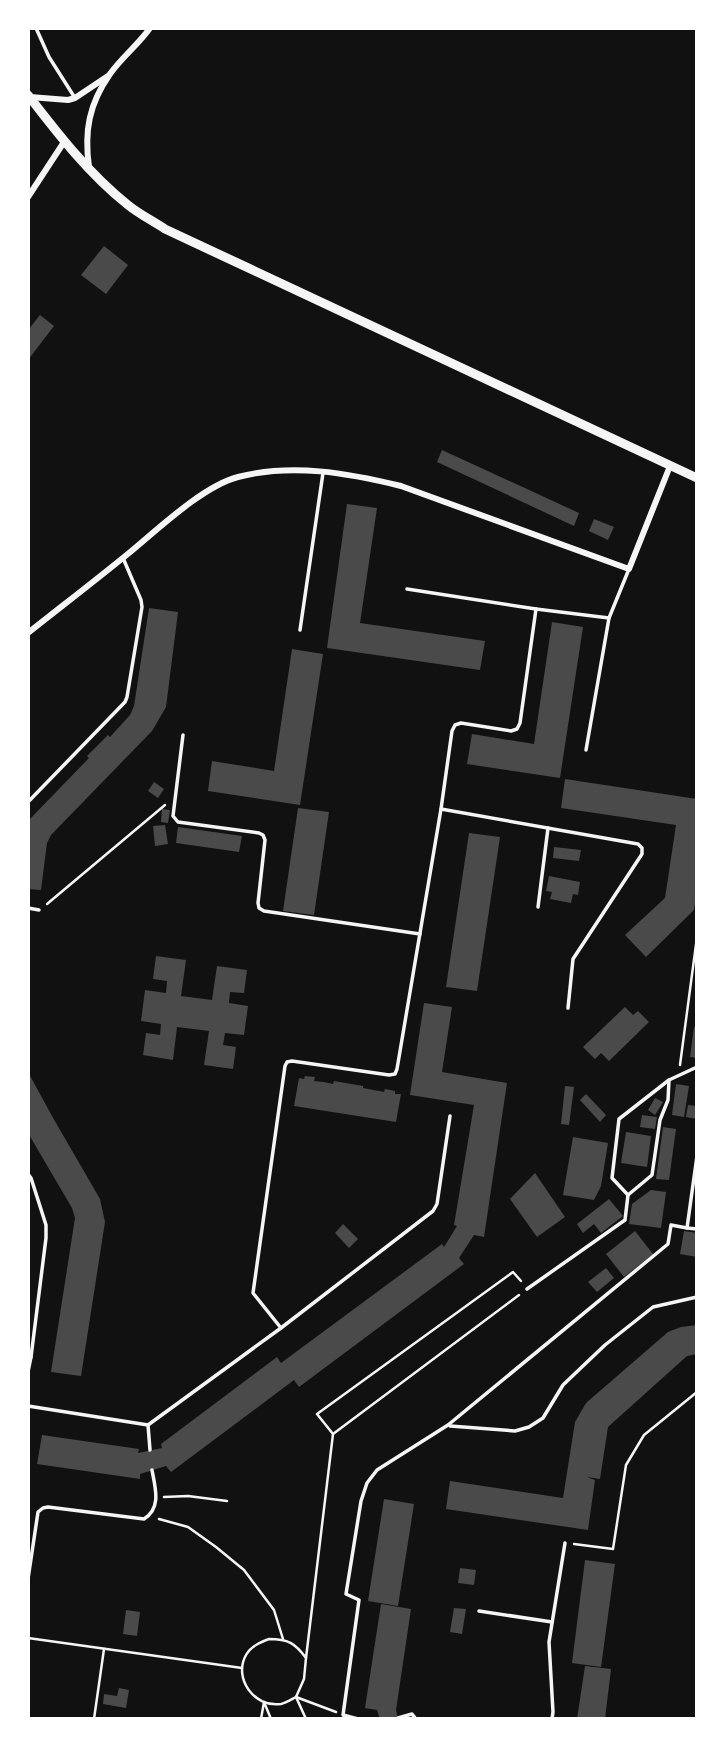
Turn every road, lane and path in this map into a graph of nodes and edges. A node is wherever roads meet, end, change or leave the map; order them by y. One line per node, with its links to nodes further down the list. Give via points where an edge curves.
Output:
1 (36, 28): 5 (lane)
2 (150, 28): 3 (street)
3 (110, 74): 5 (street); 7 (street, via 91,108 86,143)
4 (29, 96): 5 (street); 6 (main road)
5 (75, 98)
6 (64, 142): 7 (main road); 8 (street)
7 (89, 167): 9 (main road, via 130,207 165,229)
8 (28, 197)
9 (670, 466): 11 (main road); 13 (street)
10 (323, 471): 12 (street, via 265,471 235,477 201,494); 13 (street, via 401,486); 17 (lane)
11 (697, 478)
12 (123, 558): 18 (street); 22 (lane, via 142,607 127,697)
13 (629, 569): 16 (lane)
14 (407, 590): 15 (lane)
15 (536, 609): 16 (lane); 23 (lane, via 520,723 511,731 455,725)
16 (609, 618): 20 (lane)
17 (300, 630)
18 (28, 633)
19 (183, 735): 21 (lane)
20 (586, 750)
21 (176, 796): 27 (path); 28 (lane, via 173,816 178,822 264,835 258,903 264,911)
22 (28, 802)
23 (442, 809): 24 (lane); 28 (lane)
24 (548, 828): 25 (lane); 30 (lane, via 642,848 573,958)
25 (538, 907)
26 (28, 908): 27 (lane)
27 (39, 910)
28 (420, 934): 42 (lane, via 394,1074 292,1060 285,1066 253,1293)
29 (697, 937): 32 (path)
30 (568, 1008)
31 (697, 1068): 32 (lane)
32 (678, 1075): 33 (lane)
33 (669, 1080): 37 (lane, via 652,1175); 37 (lane, via 619,1118 612,1178)
34 (450, 1116): 42 (lane, via 433,1211)
35 (697, 1156): 38 (lane)
36 (28, 1174): 43 (lane, via 46,1225)
37 (628, 1195): 40 (lane, via 625,1220)
38 (687, 1228): 39 (lane); 48 (lane, via 671,1225 668,1244)
39 (697, 1229)
40 (527, 1289): 49 (path); 49 (path, via 513,1272 317,1414)
41 (697, 1297): 48 (lane, via 653,1307 563,1385 543,1418 529,1427 515,1431)
42 (281, 1328): 47 (lane)
43 (29, 1357): 44 (lane)
44 (28, 1372)
45 (697, 1392): 55 (path, via 644,1435 626,1465 613,1549)
46 (28, 1406): 47 (lane)
47 (148, 1425): 50 (lane)
48 (447, 1425): 66 (lane, via 376,1470 364,1492 346,1594 359,1600)
49 (333, 1434): 62 (path)
50 (150, 1450)
51 (152, 1470): 52 (lane)
52 (157, 1497): 53 (path); 54 (lane)
53 (227, 1501)
54 (149, 1517): 56 (lane, via 43,1508 38,1512); 60 (path, via 188,1527 244,1570 274,1610)
55 (565, 1543): 58 (lane)
56 (28, 1579)
57 (479, 1611): 58 (lane)
58 (552, 1622): 74 (lane)
59 (28, 1638): 61 (path)
60 (284, 1639): 62 (path); 63 (path, via 256,1644)
61 (104, 1649): 63 (path); 68 (path)
62 (306, 1658): 64 (path)
63 (242, 1668): 65 (path, via 244,1683)
64 (296, 1697): 65 (path, via 281,1704); 66 (path); 71 (path)
65 (264, 1702): 69 (path); 70 (path)
66 (343, 1715): 72 (lane)
67 (398, 1718): 73 (lane, via 412,1714)
68 (94, 1719)
69 (261, 1719)
70 (271, 1719)
71 (306, 1719)
72 (358, 1719)
73 (416, 1719)
74 (552, 1719)

